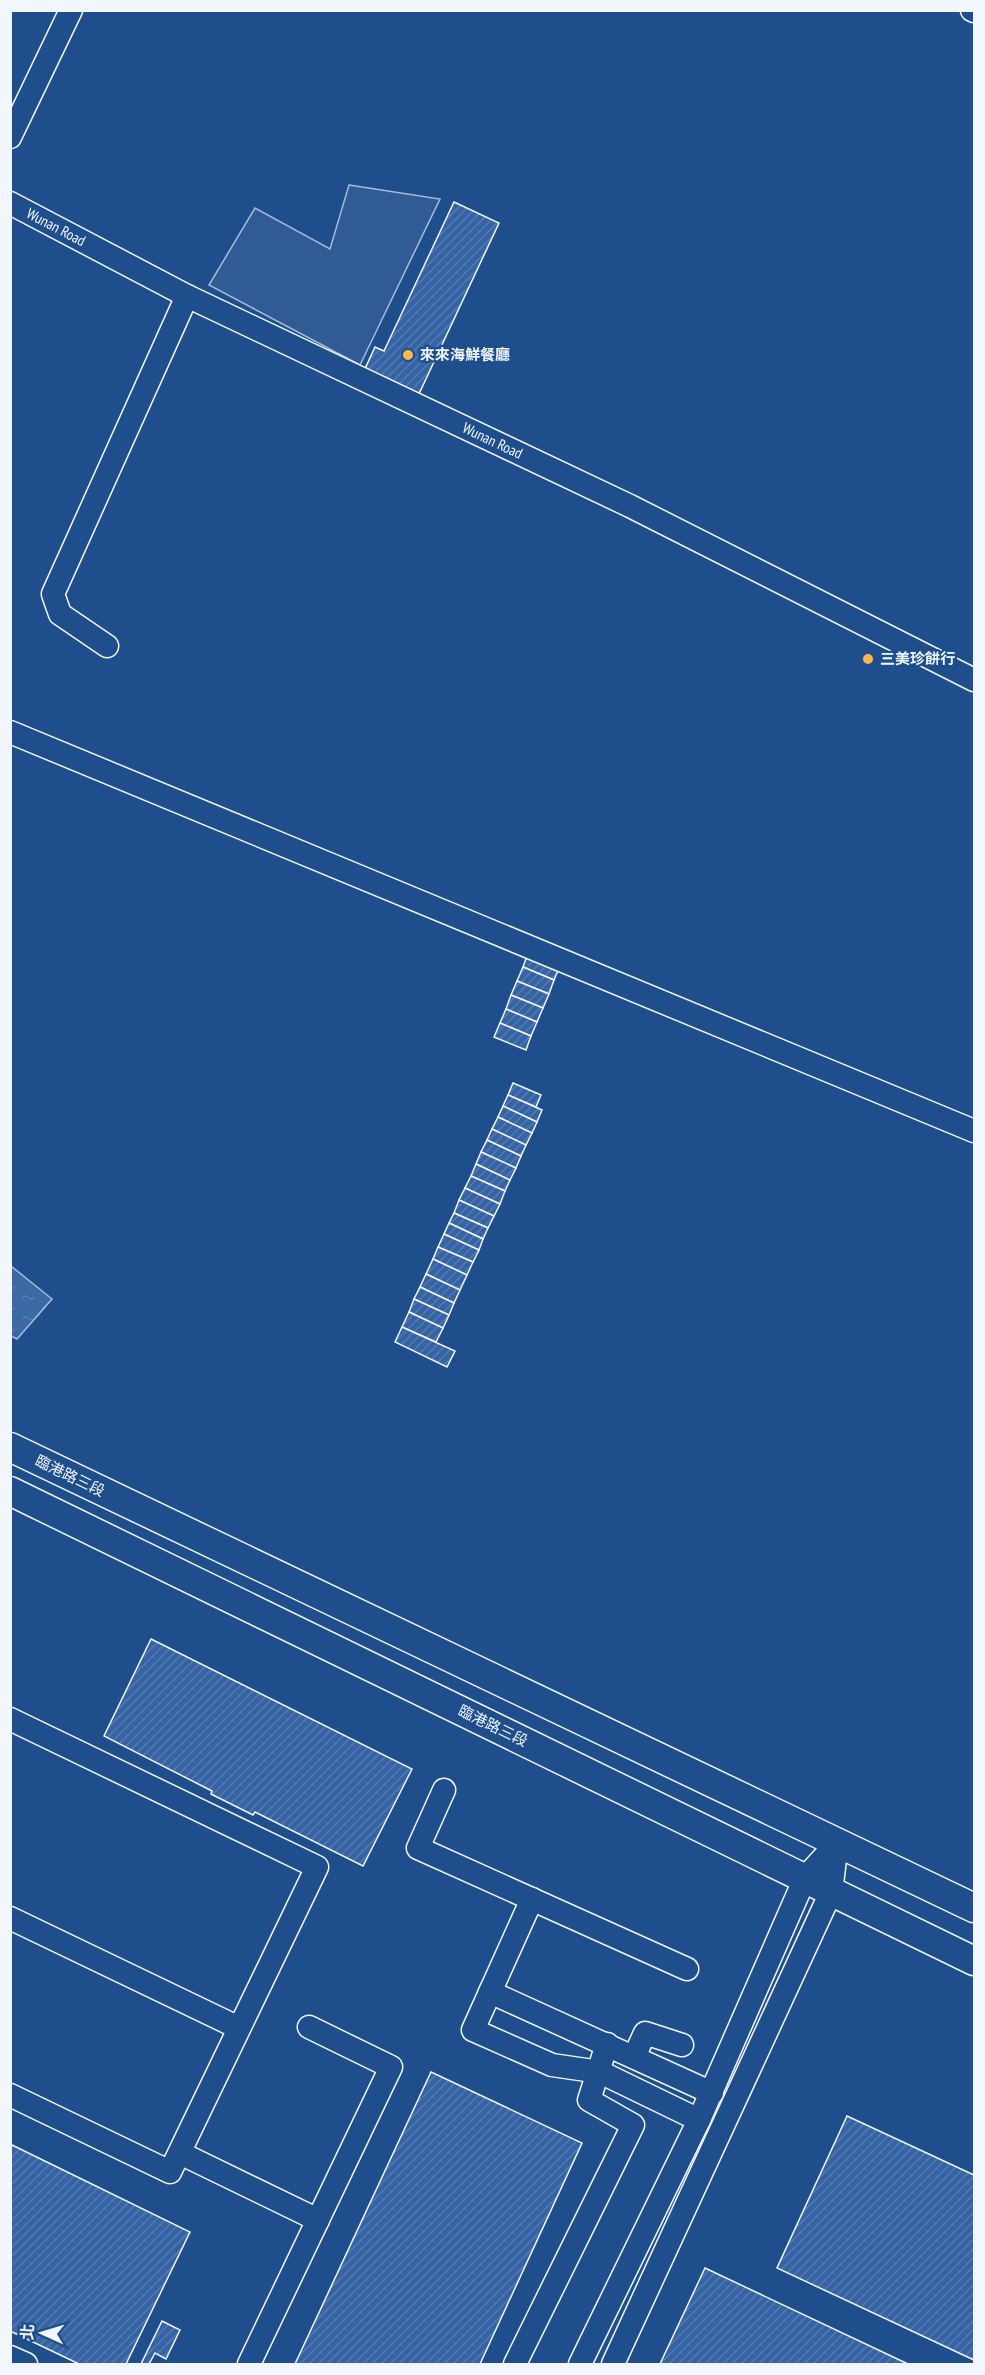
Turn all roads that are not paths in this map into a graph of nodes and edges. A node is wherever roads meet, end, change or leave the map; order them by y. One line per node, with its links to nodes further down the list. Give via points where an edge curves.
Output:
1 (71, 10): 2 (street)
2 (10, 137)
3 (10, 202): 4 (street, Wunan Road)
4 (187, 296): 5 (street, via 53,594 60,614); 6 (street, Wunan Road, via 630,506)
5 (108, 646)
6 (975, 680)
7 (10, 732): 8 (street)
8 (975, 1131)
9 (10, 1447): 13 (main road, 臨港路三段)
10 (10, 1491): 14 (main road, 臨港路三段)
11 (10, 1719): 23 (street, via 316,1867)
12 (444, 1790): 16 (street, via 418,1848)
13 (837, 1843): 14 (street); 15 (street); 17 (main road, 臨港路三段)
14 (805, 1878): 15 (main road, 臨港路三段); 28 (street)
15 (831, 1892): 19 (main road, 臨港路三段); 38 (street)
16 (532, 1899): 20 (street); 21 (street)
17 (975, 1908)
18 (10, 1918): 23 (street)
19 (975, 1961)
20 (687, 1969)
21 (490, 1992): 24 (street); 27 (street, via 473,2030 552,2065)
22 (309, 2027): 32 (street, via 391,2067)
23 (239, 2028): 31 (street)
24 (607, 2044): 26 (street); 27 (street)
25 (682, 2045): 26 (street, via 645,2033)
26 (634, 2057): 28 (street)
27 (600, 2072): 30 (street); 36 (street, via 589,2100 633,2124)
28 (712, 2093): 30 (street)
29 (10, 2095): 31 (street, via 170,2172)
30 (699, 2120): 37 (street)
31 (180, 2153): 32 (street)
32 (318, 2220): 35 (street)
33 (10, 2357): 34 (street)
34 (26, 2364)
35 (249, 2364)
36 (514, 2364)
37 (580, 2364)
38 (613, 2364)

